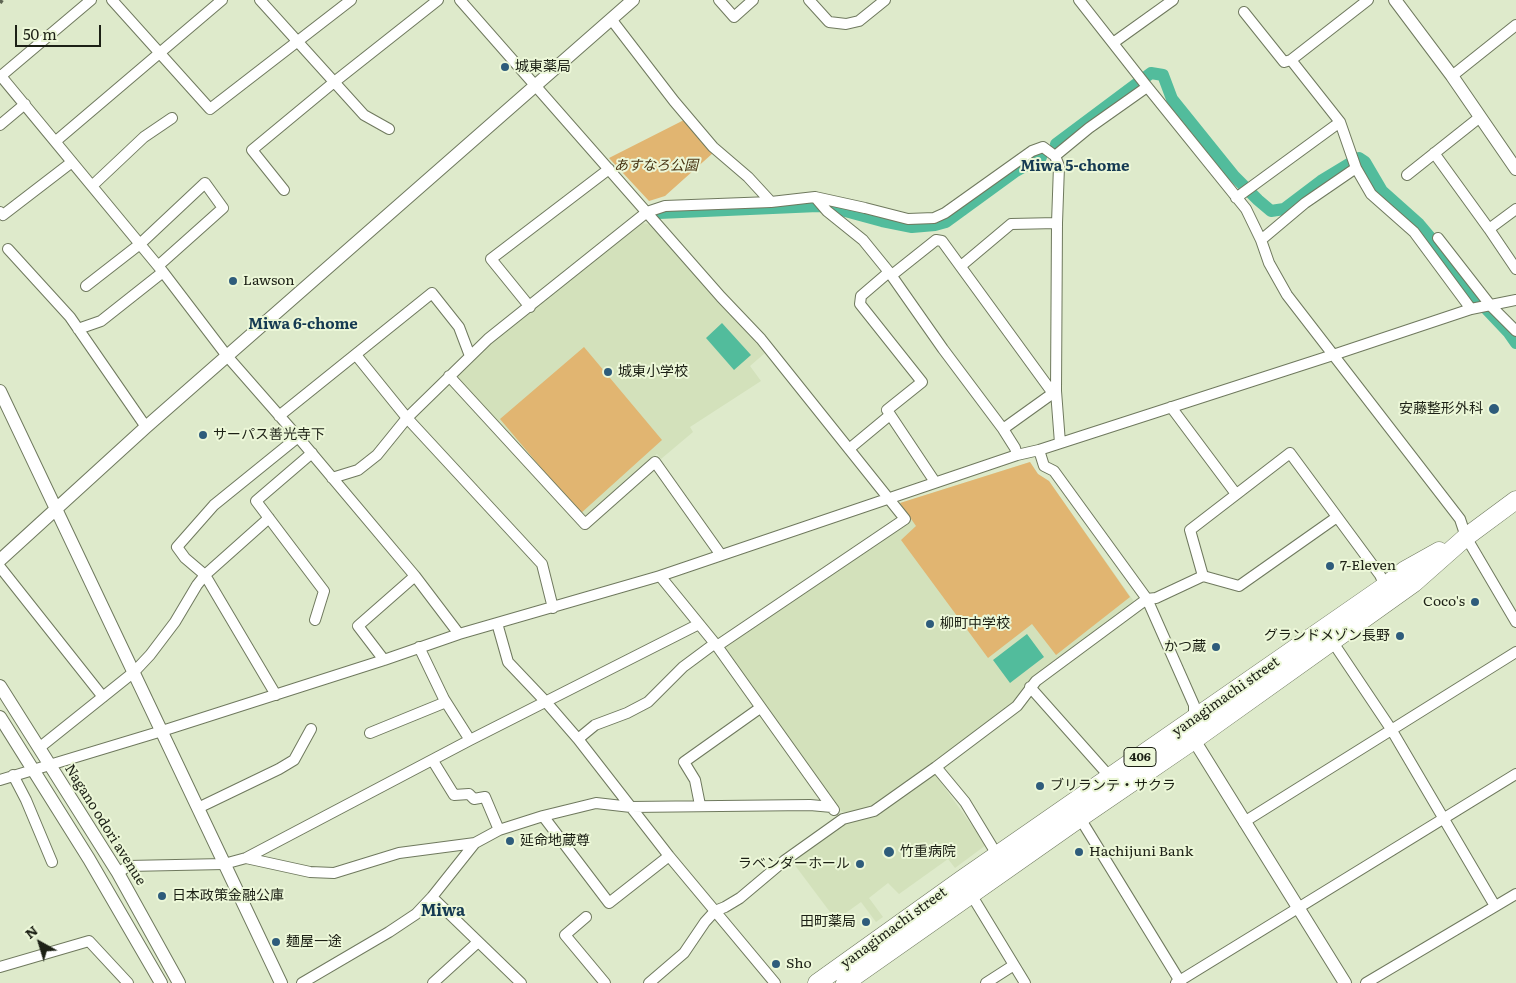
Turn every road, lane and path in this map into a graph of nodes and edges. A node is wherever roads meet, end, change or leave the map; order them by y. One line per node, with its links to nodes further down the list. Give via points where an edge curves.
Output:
1 (91, 0): 24 (street)
2 (112, 0): 22 (street)
3 (222, 0): 22 (street)
4 (260, 0): 20 (street)
5 (352, 0): 20 (street)
6 (438, 0): 26 (street)
7 (460, 0): 28 (street)
8 (719, 0): 9 (street, via 734,17)
9 (753, 0)
10 (809, 0): 11 (street, via 829,22 846,24 859,21)
11 (885, 0)
12 (1079, 0): 21 (street)
13 (1173, 0): 21 (street)
14 (1368, 0): 23 (street)
15 (1395, 0): 25 (street)
16 (630, 1): 18 (street)
17 (1244, 12): 23 (street, via 1284,62)
18 (611, 19): 28 (street); 46 (street, via 713,147)
19 (1516, 25): 25 (street)
20 (298, 43): 22 (street, via 210,109); 26 (street)
21 (1113, 43): 27 (street)
22 (160, 52): 35 (street)
23 (1290, 60): 32 (street)
24 (0, 75): 29 (street)
25 (1452, 76): 30 (street)
26 (333, 83): 34 (street, via 364,115); 44 (street, via 252,150)
27 (1144, 83): 37 (street); 45 (street)
28 (536, 85): 40 (street); 70 (street)
29 (25, 104): 33 (street); 35 (street)
30 (1480, 116): 36 (street); 41 (street)
31 (172, 118): 43 (street, via 144,137)
32 (1340, 122): 39 (street); 45 (street)
33 (0, 125)
34 (389, 129)
35 (56, 141): 38 (street)
36 (1434, 153): 42 (street); 52 (street)
37 (1055, 156): 47 (street, via 1043,147 1032,151 946,213 934,218 908,219 865,208); 51 (street, via 1060,166)
38 (72, 162): 43 (street); 49 (street, via 3,215)
39 (1354, 163): 54 (street); 65 (street, via 1371,194 1414,232)
40 (609, 169): 50 (street); 64 (street, via 491,259)
41 (1516, 169)
42 (1407, 174)
43 (92, 186): 55 (street)
44 (284, 190)
45 (1244, 192): 54 (street, via 1246,210)
46 (771, 202): 47 (street); 50 (street, via 664,206)
47 (821, 204): 60 (street, via 863,240)
48 (1516, 208): 52 (street)
49 (0, 212)
50 (647, 212): 64 (street); 83 (street, via 761,339)
51 (1057, 223): 57 (street, via 1011,224); 74 (street)
52 (1488, 229): 59 (street)
53 (1438, 238): 63 (street)
54 (1262, 240): 69 (street, via 1269,263 1288,296)
55 (140, 244): 58 (street); 58 (street, via 205,183 223,208); 61 (street)
56 (8, 249): 66 (street)
57 (961, 266): 60 (street, via 942,241 936,240); 74 (street)
58 (161, 269): 66 (street, via 101,321); 70 (street)
59 (1516, 269)
60 (891, 273): 76 (street, via 861,296 860,304 922,382 887,410); 80 (street)
61 (86, 286)
62 (1516, 300): 63 (street)
63 (1489, 306): 65 (street); 67 (street)
64 (530, 307): 71 (street)
65 (1474, 309): 69 (street)
66 (78, 329): 79 (street)
67 (1516, 331)
68 (356, 355): 71 (street, via 432,293 459,327); 77 (street); 78 (street)
69 (1333, 355): 75 (street); 95 (street, via 1460,519)
70 (227, 356): 77 (street); 79 (street)
71 (470, 356): 72 (street)
72 (449, 376): 78 (street); 96 (street, via 585,524 655,462)
73 (0, 392): 92 (street)
74 (1054, 392): 80 (street); 82 (street)
75 (1171, 407): 82 (street); 89 (street)
76 (890, 414): 83 (street); 88 (street)
77 (279, 416): 81 (street)
78 (407, 418): 87 (street, via 377,455 358,470); 105 (street, via 542,564)
79 (146, 427): 92 (street)
80 (1003, 429): 86 (street)
81 (298, 437): 85 (street); 99 (street, via 214,505 176,547)
82 (1060, 442): 84 (street)
83 (850, 449): 90 (street)
84 (1039, 450): 86 (street); 104 (street, via 1044,466 1054,471)
85 (312, 453): 87 (street); 94 (street, via 256,501)
86 (1017, 455): 88 (street)
87 (332, 478): 100 (street)
88 (935, 482): 90 (street)
89 (1236, 494): 93 (street, via 1290,453); 102 (street, via 1190,530)
90 (889, 499): 96 (street); 112 (street, via 905,519)
91 (1516, 500): 95 (highway, yanagimachi street / 406)
92 (56, 509): 97 (street); 116 (street)
93 (1337, 517): 102 (street, via 1239,586); 103 (street)
94 (269, 518): 99 (street); 106 (street, via 324,590)
95 (1466, 536): 103 (highway, yanagimachi street / 406, via 1405,570); 107 (street); 111 (highway, yanagimachi street / 406, via 1414,583)
96 (721, 555): 101 (street)
97 (0, 560)
98 (0, 567): 120 (street)
99 (205, 576): 116 (street, via 175,622); 119 (street)
100 (415, 576): 110 (street); 115 (street, via 358,626)
101 (660, 576): 105 (street); 109 (street)
102 (1203, 576): 104 (street)
103 (1385, 586): 111 (highway, yanagimachi street / 406)
104 (1147, 599): 118 (street); 125 (street, via 1194,704)
105 (553, 608): 108 (street)
106 (315, 620)
107 (1516, 622)
108 (497, 623): 110 (street); 122 (street, via 508,662)
109 (700, 624): 112 (street); 122 (street)
110 (460, 634): 113 (street)
111 (1328, 636): 125 (highway, yanagimachi street / 406); 127 (street); 132 (highway, yanagimachi street / 406)
112 (715, 645): 123 (street); 130 (street, via 683,667 648,702 595,725)
113 (419, 647): 115 (street); 121 (street)
114 (1516, 652): 127 (street)
115 (384, 660): 119 (street)
116 (134, 672): 120 (street); 128 (street)
117 (0, 686): 133 (street, Nagano odori avenue)
118 (1030, 687): 136 (street, via 1017,706); 140 (street)
119 (276, 695): 128 (street)
120 (103, 697): 133 (street)
121 (446, 702): 129 (street); 131 (street)
122 (546, 702): 130 (street); 131 (street)
123 (760, 708): 142 (street, via 684,762 695,780); 144 (street)
124 (0, 717): 137 (street)
125 (1194, 719): 132 (street); 140 (highway, yanagimachi street / 406)
126 (311, 729): 145 (street, via 294,760)
127 (1390, 729): 148 (street); 150 (street)
128 (162, 732): 135 (street); 145 (street)
129 (370, 733)
130 (578, 739): 143 (street)
131 (470, 740): 134 (street)
132 (1194, 740): 146 (highway, yanagimachi street / 406); 150 (street)
133 (39, 748): 135 (street, Nagano odori avenue)
134 (433, 761): 151 (street, via 454,795 469,794 474,799 485,797); 154 (street)
135 (50, 764): 137 (street); 158 (street, Nagano odori avenue)
136 (936, 767): 149 (street, via 874,810); 156 (street, via 965,802)
137 (32, 769): 139 (street); 171 (street)
138 (1516, 774): 148 (street)
139 (13, 776): 141 (street); 155 (street)
140 (1110, 777): 146 (highway, yanagimachi street / 406)
141 (0, 780)
142 (700, 805): 143 (street); 144 (street)
143 (631, 807): 147 (street, via 596,802); 153 (street)
144 (832, 807): 149 (street)
145 (198, 808): 157 (street)
146 (1075, 811): 156 (highway, yanagimachi street / 406); 169 (street)
147 (543, 816): 151 (street); 153 (street, via 609,903)
148 (1443, 818): 162 (street); 163 (street)
149 (843, 819): 164 (street, via 784,861 740,898)
150 (1244, 822): 163 (street)
151 (499, 830): 152 (street)
152 (475, 843): 154 (street, via 399,853 334,873 310,872); 161 (street)
153 (669, 856): 164 (street)
154 (246, 858): 157 (street)
155 (52, 862)
156 (1002, 862): 159 (highway, yanagimachi street / 406)
157 (224, 864): 158 (street, via 128,866); 173 (street)
158 (118, 873): 172 (street, Nagano odori avenue)
159 (966, 887): 167 (street); 180 (highway, yanagimachi street / 406); 181 (highway, yanagimachi street / 406)
160 (1516, 894): 162 (street)
161 (432, 897): 166 (street); 174 (street, via 416,914)
162 (1495, 906): 185 (street)
163 (1298, 907): 169 (street); 184 (street)
164 (715, 911): 178 (street, via 684,953); 179 (street)
165 (586, 917): 177 (street, via 565,935)
166 (478, 942): 175 (street); 176 (street)
167 (1014, 965): 182 (street); 183 (street)
168 (0, 967): 170 (street, via 89,941)
169 (1179, 982)
170 (128, 983)
171 (161, 983)
172 (180, 983)
173 (282, 983)
174 (302, 983)
175 (433, 983)
176 (520, 983)
177 (605, 983)
178 (650, 983)
179 (775, 983)
180 (817, 983)
181 (845, 983)
182 (986, 983)
183 (1025, 983)
184 (1346, 983)
185 (1366, 983)

